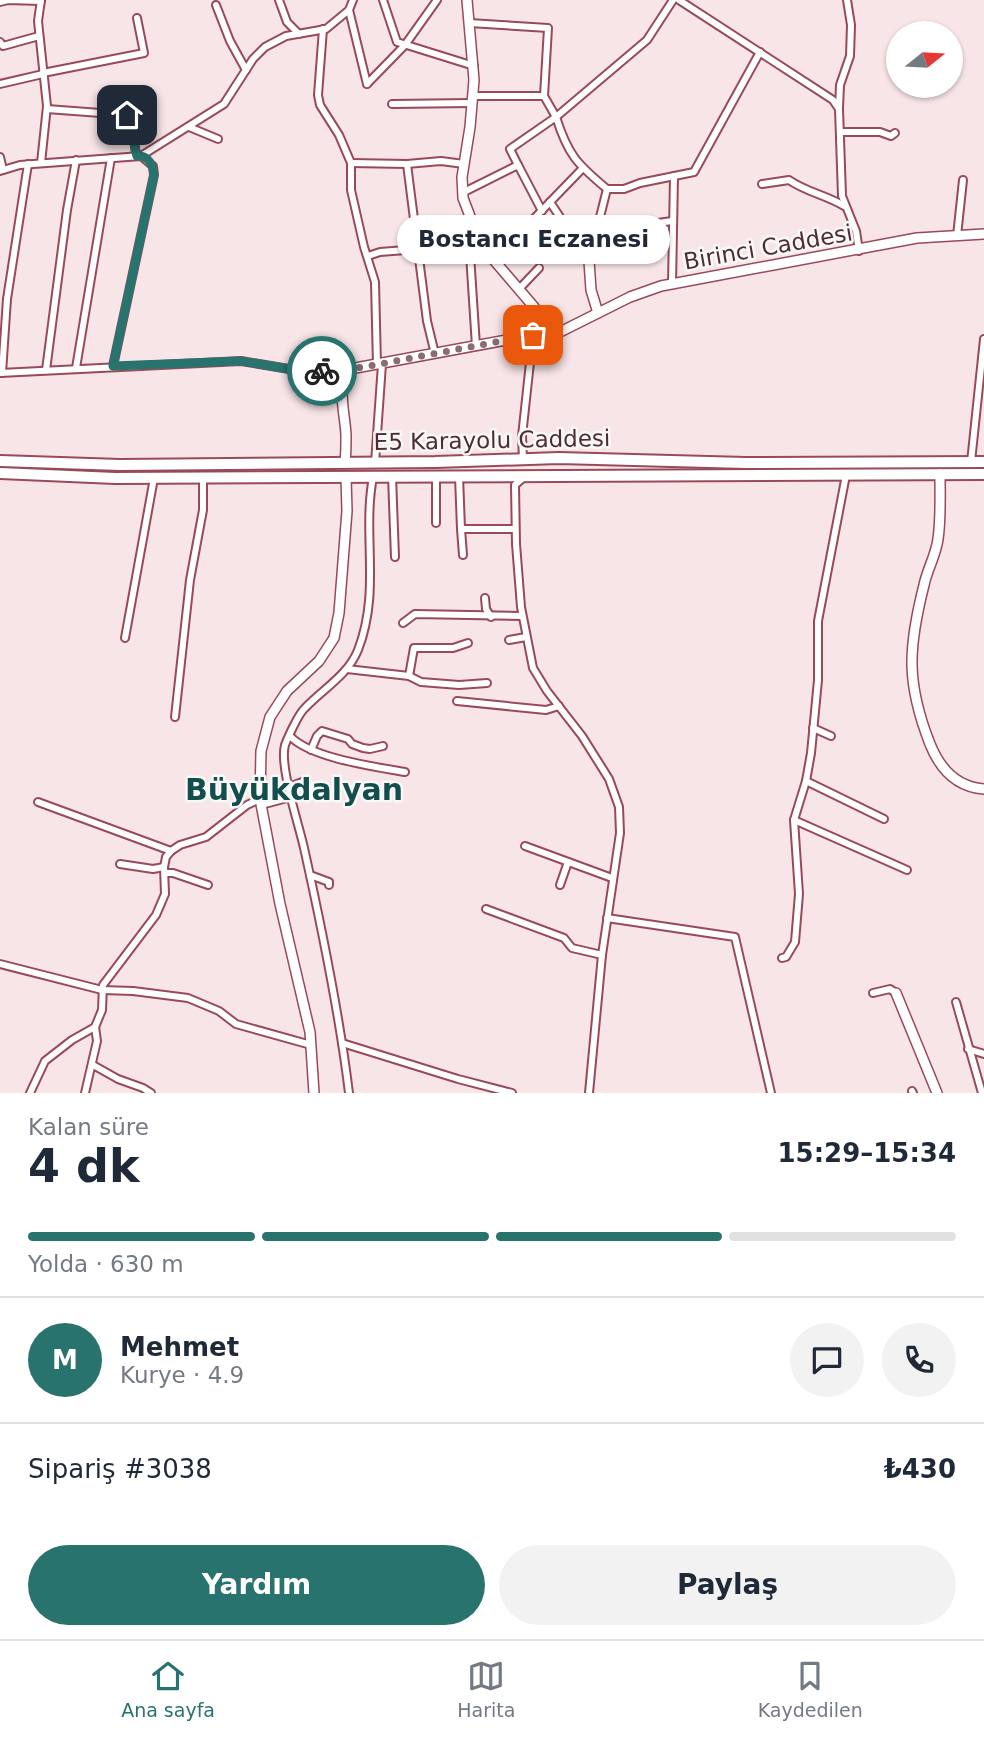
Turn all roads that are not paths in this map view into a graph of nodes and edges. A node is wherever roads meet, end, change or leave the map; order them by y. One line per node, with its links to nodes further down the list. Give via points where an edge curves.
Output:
1 (279, 0): 16 (street)
2 (353, 0): 12 (street)
3 (383, 0): 19 (street, via 397,41)
4 (437, 0): 19 (street)
5 (467, 0): 14 (street)
6 (673, 0): 30 (street, via 647,40)
7 (679, 0): 20 (street)
8 (847, 0): 28 (street, via 850,56 840,85)
9 (41, 1): 10 (street); 17 (street)
10 (0, 2)
11 (216, 5): 22 (street)
12 (349, 10): 15 (street); 19 (street, via 367,84)
13 (137, 18): 23 (street, via 144,53)
14 (470, 23): 21 (street); 25 (street, via 548,29)
15 (323, 29): 16 (street); 40 (street, via 320,105)
16 (299, 34): 22 (street, via 265,47)
17 (39, 36): 18 (street, via 3,46); 23 (street)
18 (0, 42)
19 (405, 45): 21 (street)
20 (760, 52): 28 (street, via 833,100); 47 (street, via 694,172)
21 (474, 66): 26 (street)
22 (246, 70): 31 (street, via 224,104)
23 (43, 73): 24 (street); 29 (street)
24 (0, 84)
25 (544, 96): 26 (street); 30 (street)
26 (472, 99): 27 (street); 43 (street)
27 (392, 104)
28 (839, 109): 32 (street)
29 (47, 110): 35 (street, via 127,115); 39 (street)
30 (556, 117): 44 (street, via 510,149); 45 (street, via 566,148)
31 (190, 127): 34 (street); 35 (street)
32 (840, 132): 33 (street); 53 (street)
33 (895, 133)
34 (218, 139)
35 (139, 156): 37 (street); 76 (street, via 153,166 154,175)
36 (0, 157): 46 (street)
37 (111, 158): 38 (street); 77 (street)
38 (76, 160): 39 (street); 79 (street)
39 (41, 163): 41 (street)
40 (351, 163): 42 (street); 63 (street, via 351,190)
41 (28, 164): 46 (street); 81 (street, via 7,299)
42 (407, 164): 43 (street); 61 (street)
43 (464, 164): 51 (street)
44 (519, 165): 51 (street); 54 (street)
45 (582, 169): 50 (street); 52 (street)
46 (1, 170)
47 (674, 177): 50 (street); 56 (street)
48 (963, 180): 59 (street)
49 (762, 184): 53 (street, via 789,180)
50 (607, 189): 55 (street)
51 (463, 193): 57 (street)
52 (550, 202): 54 (street); 65 (street)
53 (844, 206): 62 (street)
54 (542, 211): 64 (street)
55 (598, 221): 56 (street, via 630,227); 65 (street)
56 (672, 221): 67 (street)
57 (474, 230): 60 (street); 64 (street)
58 (984, 234): 59 (street, Birinci Caddesi)
59 (957, 236): 62 (street, Birinci Caddesi, via 918,238)
60 (469, 244): 61 (street); 73 (street)
61 (418, 248): 63 (street); 74 (street)
62 (859, 251): 67 (street, Birinci Caddesi)
63 (368, 256): 75 (street, via 375,282)
64 (494, 260): 68 (street)
65 (589, 261): 69 (street)
66 (539, 268): 68 (street)
67 (671, 285): 69 (street, Birinci Caddesi)
68 (519, 289): 71 (street)
69 (598, 313): 71 (street, Birinci Caddesi)
70 (533, 335): 71 (street, Birinci Caddesi); 73 (street, Birinci Caddesi); 83 (street, via 522,436)
71 (552, 336)
72 (984, 339): 80 (street)
73 (476, 346): 74 (street, Birinci Caddesi)
74 (435, 354): 75 (street, Birinci Caddesi)
75 (379, 364): 78 (street, Birinci Caddesi); 88 (street)
76 (113, 366): 77 (street, Birinci Caddesi); 78 (street, Birinci Caddesi, via 241,361 310,371)
77 (76, 368): 79 (street, Birinci Caddesi)
78 (350, 369): 87 (street, via 342,392)
79 (46, 370): 81 (street, Birinci Caddesi)
80 (983, 372): 85 (street)
81 (1, 373)
82 (511, 459): 83 (highway, E5 Karayolu Caddesi); 88 (highway, E5 Karayolu Caddesi); 94 (highway)
83 (527, 459): 85 (highway, E5 Karayolu Caddesi); 95 (highway)
84 (0, 461): 87 (highway, E5 Karayolu Caddesi)
85 (971, 462): 86 (highway, E5 Karayolu Caddesi)
86 (984, 462)
87 (345, 463): 88 (highway, E5 Karayolu Caddesi)
88 (375, 463)
89 (0, 473): 101 (highway, E5 Karayolu Caddesi)
90 (940, 474): 91 (highway, E5 Karayolu Caddesi); 92 (highway, E5 Karayolu Caddesi); 132 (street, via 939,538 924,583 911,672 934,754 955,780)
91 (984, 474)
92 (846, 475): 95 (highway, E5 Karayolu Caddesi); 123 (street, via 819,612 818,716)
93 (392, 476): 98 (highway, E5 Karayolu Caddesi); 99 (highway, E5 Karayolu Caddesi); 108 (street)
94 (511, 476): 95 (highway, E5 Karayolu Caddesi); 100 (highway, E5 Karayolu Caddesi)
95 (528, 476): 102 (street, via 514,485)
96 (203, 477): 97 (highway, E5 Karayolu Caddesi); 101 (highway, E5 Karayolu Caddesi); 122 (street)
97 (346, 477): 98 (highway, E5 Karayolu Caddesi); 135 (street, via 347,511 334,638 319,661 287,691 270,718 261,751)
98 (373, 477): 117 (street, via 369,500 372,577 359,648)
99 (436, 477): 100 (highway, E5 Karayolu Caddesi); 104 (street)
100 (459, 477): 106 (street)
101 (154, 478): 114 (street)
102 (514, 496): 103 (street); 105 (street)
103 (522, 497)
104 (436, 523)
105 (515, 528): 106 (street); 110 (street)
106 (461, 529): 107 (street)
107 (463, 555)
108 (395, 557)
109 (485, 598): 111 (street)
110 (522, 616): 111 (street); 113 (street)
111 (491, 617): 112 (street, via 415,614)
112 (403, 623)
113 (526, 637): 115 (street); 121 (street, via 533,667)
114 (125, 638)
115 (509, 640)
116 (468, 643): 118 (street, via 453,648 414,648)
117 (347, 668): 118 (street); 124 (street, via 303,709)
118 (409, 676): 119 (street, via 421,682)
119 (488, 683)
120 (457, 701): 121 (street, via 546,710)
121 (559, 706): 145 (street, via 608,779 619,807 620,833)
122 (175, 717)
123 (813, 729): 125 (street); 130 (street)
124 (290, 736): 127 (street); 131 (street, via 284,759)
125 (831, 736)
126 (383, 746): 127 (street, via 362,748 348,738 321,731)
127 (311, 750): 128 (street)
128 (405, 772)
129 (305, 781): 131 (street)
130 (806, 781): 136 (street); 137 (street)
131 (289, 787): 133 (street)
132 (984, 789)
133 (290, 797): 135 (street); 144 (street)
134 (38, 802): 139 (street)
135 (260, 802): 139 (street, via 247,804 206,837); 160 (street)
136 (884, 819)
137 (794, 820): 143 (street); 152 (street, via 799,894 795,942)
138 (525, 846): 140 (street)
139 (171, 851): 142 (street)
140 (568, 862): 145 (street); 148 (street)
141 (120, 864): 142 (street)
142 (165, 870): 146 (street); 154 (street, via 166,894 156,915)
143 (907, 870)
144 (310, 875): 147 (street); 159 (street)
145 (612, 878): 150 (street)
146 (208, 885)
147 (329, 885)
148 (561, 885)
149 (486, 909): 151 (street, via 565,938 572,948)
150 (607, 918): 151 (street); 171 (street, via 735,937)
151 (602, 955): 170 (street)
152 (782, 958)
153 (0, 964): 154 (street)
154 (102, 990): 158 (street, via 102,1010); 160 (street, via 188,999 219,1011 236,1024)
155 (873, 993): 156 (street, via 890,989)
156 (896, 993): 172 (street)
157 (956, 1002): 161 (street)
158 (95, 1027): 163 (street); 164 (street, via 45,1061)
159 (342, 1043): 168 (street); 169 (street)
160 (311, 1045): 167 (street)
161 (968, 1049): 162 (street); 173 (street)
162 (984, 1054)
163 (93, 1065): 165 (street); 166 (street)
164 (30, 1093)
165 (85, 1093)
166 (151, 1093)
167 (314, 1093)
168 (349, 1093)
169 (512, 1093)
170 (589, 1093)
171 (771, 1093)
172 (937, 1093)
173 (982, 1093)

